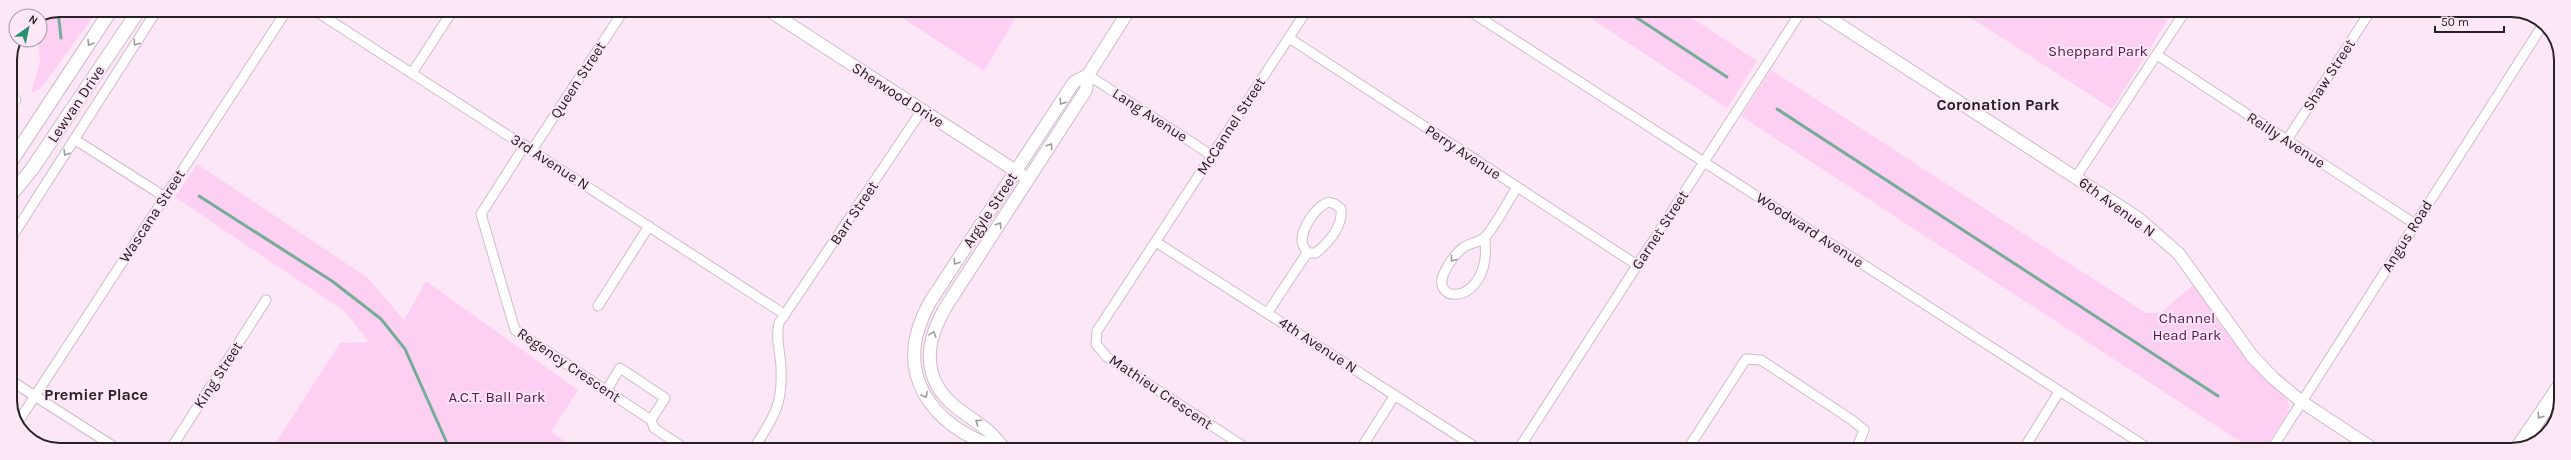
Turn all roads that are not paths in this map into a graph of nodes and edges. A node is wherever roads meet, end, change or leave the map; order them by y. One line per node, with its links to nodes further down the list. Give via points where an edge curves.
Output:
1 (105, 17): 25 (main road, Lewvan Drive, one-way to 25)
2 (134, 17): 31 (main road, Lewvan Drive)
3 (152, 17): 22 (street, one-way to 22)
4 (283, 17): 33 (street, Wascana Street)
5 (325, 17): 19 (street, 3rd Avenue N)
6 (449, 17): 19 (street)
7 (619, 17): 24 (street, Queen Street)
8 (779, 17): 21 (street, Sherwood Drive)
9 (1125, 17): 20 (street, Argyle Street)
10 (1302, 17): 17 (street, McCannel Street)
11 (1479, 17): 27 (street, Woodward Avenue)
12 (1798, 17): 27 (street, Garnet Street)
13 (1828, 17): 29 (street, 6th Avenue N)
14 (2181, 17): 18 (street)
15 (2366, 17): 23 (street, Shaw Street)
16 (2541, 28): 34 (street, Angus Road)
17 (1289, 38): 26 (street, McCannel Street); 32 (street, Perry Avenue)
18 (2157, 55): 23 (street, Reilly Avenue); 29 (street)
19 (412, 73): 24 (street, 3rd Avenue N)
20 (1088, 75): 26 (street, Lang Avenue); 28 (street, Argyle Street, one-way to 28, via 1074,82); 30 (street, Argyle Street, one-way to 20, via 1086,90)
21 (922, 110): 28 (street, Sherwood Drive); 44 (street, Barr Street)
22 (74, 139): 33 (street); 36 (street, one-way to 36)
23 (2287, 140): 34 (street, Reilly Avenue)
24 (528, 147): 35 (street, 3rd Avenue N); 46 (street, Regency Crescent, via 481,214 515,330)
25 (17, 152)
26 (1211, 155): 38 (street, McCannel Street)
27 (1705, 162): 40 (street, Garnet Street); 47 (street, Woodward Avenue)
28 (1015, 170): 30 (street, Sherwood Drive); 59 (street, Argyle Street, one-way to 59, via 919,322 915,339 915,375 929,402 936,410)
29 (2076, 177): 51 (street, 6th Avenue N, via 2138,218 2179,254 2252,356)
30 (1028, 179): 60 (street, Argyle Street, one-way to 30, via 992,432 956,408 944,395 930,365 929,350 936,323)
31 (17, 187)
32 (1518, 187): 37 (street); 40 (street, Perry Avenue)
33 (165, 197): 50 (street, Wascana Street)
34 (2415, 224): 51 (street, Angus Road)
35 (649, 226): 42 (street); 44 (street, 3rd Avenue N)
36 (17, 229)
37 (1485, 238): 37 (street, one-way to 37, via 1464,248 1444,272 1442,282 1445,290 1453,296 1464,294 1471,289 1480,274 1485,259)
38 (1156, 242): 43 (street, 4th Avenue N); 61 (street, Mathieu Crescent, via 1097,331 1096,344 1107,357)
39 (1307, 253): 39 (street, via 1316,253 1333,235 1342,216 1341,209 1335,204 1322,204 1309,222 1302,242); 43 (street)
40 (1637, 265): 64 (street, Garnet Street)
41 (266, 300): 56 (street, King Street)
42 (598, 306)
43 (1268, 312): 49 (street, 4th Avenue N)
44 (784, 314): 58 (street, via 776,337 781,368 780,402)
45 (17, 385): 50 (street)
46 (606, 391): 53 (street, Regency Crescent); 53 (street, via 620,368 665,398)
47 (2059, 392): 67 (street); 68 (street, Woodward Avenue)
48 (2554, 394): 54 (main road, one-way to 54)
49 (1395, 395): 62 (street); 63 (street, 4th Avenue N)
50 (34, 396): 52 (street, Wascana Street); 55 (street)
51 (2302, 402): 69 (street, Angus Road); 70 (street, 6th Avenue N)
52 (21, 418)
53 (651, 420): 57 (street, Regency Crescent, via 654,428)
54 (2523, 441)
55 (108, 443)
56 (174, 443)
57 (676, 443)
58 (757, 443)
59 (983, 443)
60 (1000, 443)
61 (1238, 443)
62 (1364, 443)
63 (1469, 443)
64 (1523, 443)
65 (1692, 443): 66 (street, via 1746,359 1761,360 1852,420 1864,430)
66 (1859, 443)
67 (2027, 443)
68 (2140, 443)
69 (2276, 443)
70 (2364, 443)

